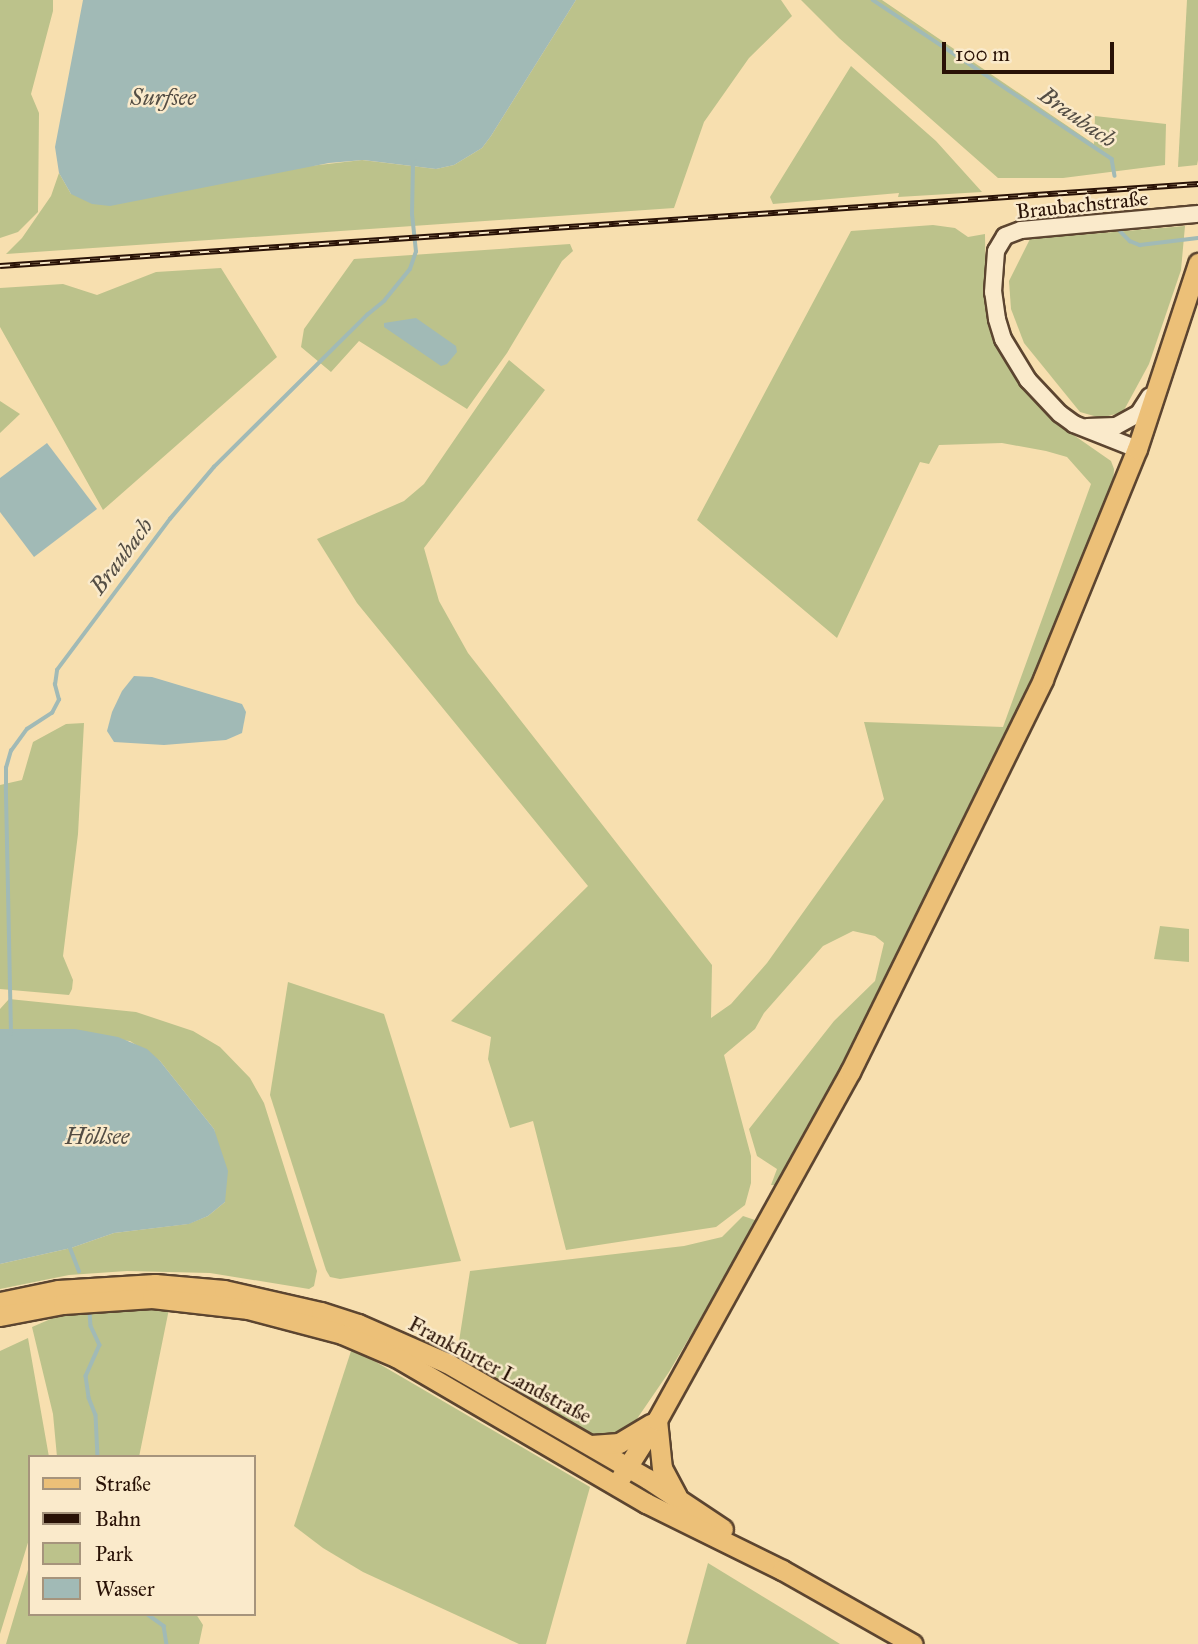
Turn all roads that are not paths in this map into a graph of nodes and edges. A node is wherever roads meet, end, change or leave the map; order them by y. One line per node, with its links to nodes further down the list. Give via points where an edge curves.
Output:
1 (1198, 214): 4 (street, Braubachstraße, via 1021,230 1005,236 998,246 993,292 1003,339 1036,391)
2 (1198, 263): 3 (main road)
3 (1160, 382): 4 (street, via 1139,413 1128,420 1102,429); 5 (main road)
4 (1078, 426): 5 (street, Braubachstraße)
5 (1137, 449): 8 (main road, via 1043,679 856,1060)
6 (0, 1302): 9 (main road, Frankfurter Landstraße, via 58,1290 155,1284 224,1290 293,1304 419,1349)
7 (0, 1316): 11 (main road, Frankfurter Landstraße, via 63,1304 152,1298 237,1307 316,1325 396,1357)
8 (657, 1420): 9 (main road, via 619,1443); 10 (main road); 12 (main road, via 662,1468)
9 (591, 1445): 10 (main road, Frankfurter Landstraße)
10 (627, 1466): 11 (main road); 12 (main road, Frankfurter Landstraße)
11 (615, 1485): 13 (main road, Frankfurter Landstraße)
12 (680, 1500): 13 (main road, Frankfurter Landstraße)
13 (782, 1570): 14 (main road, Frankfurter Landstraße)
14 (913, 1644)

